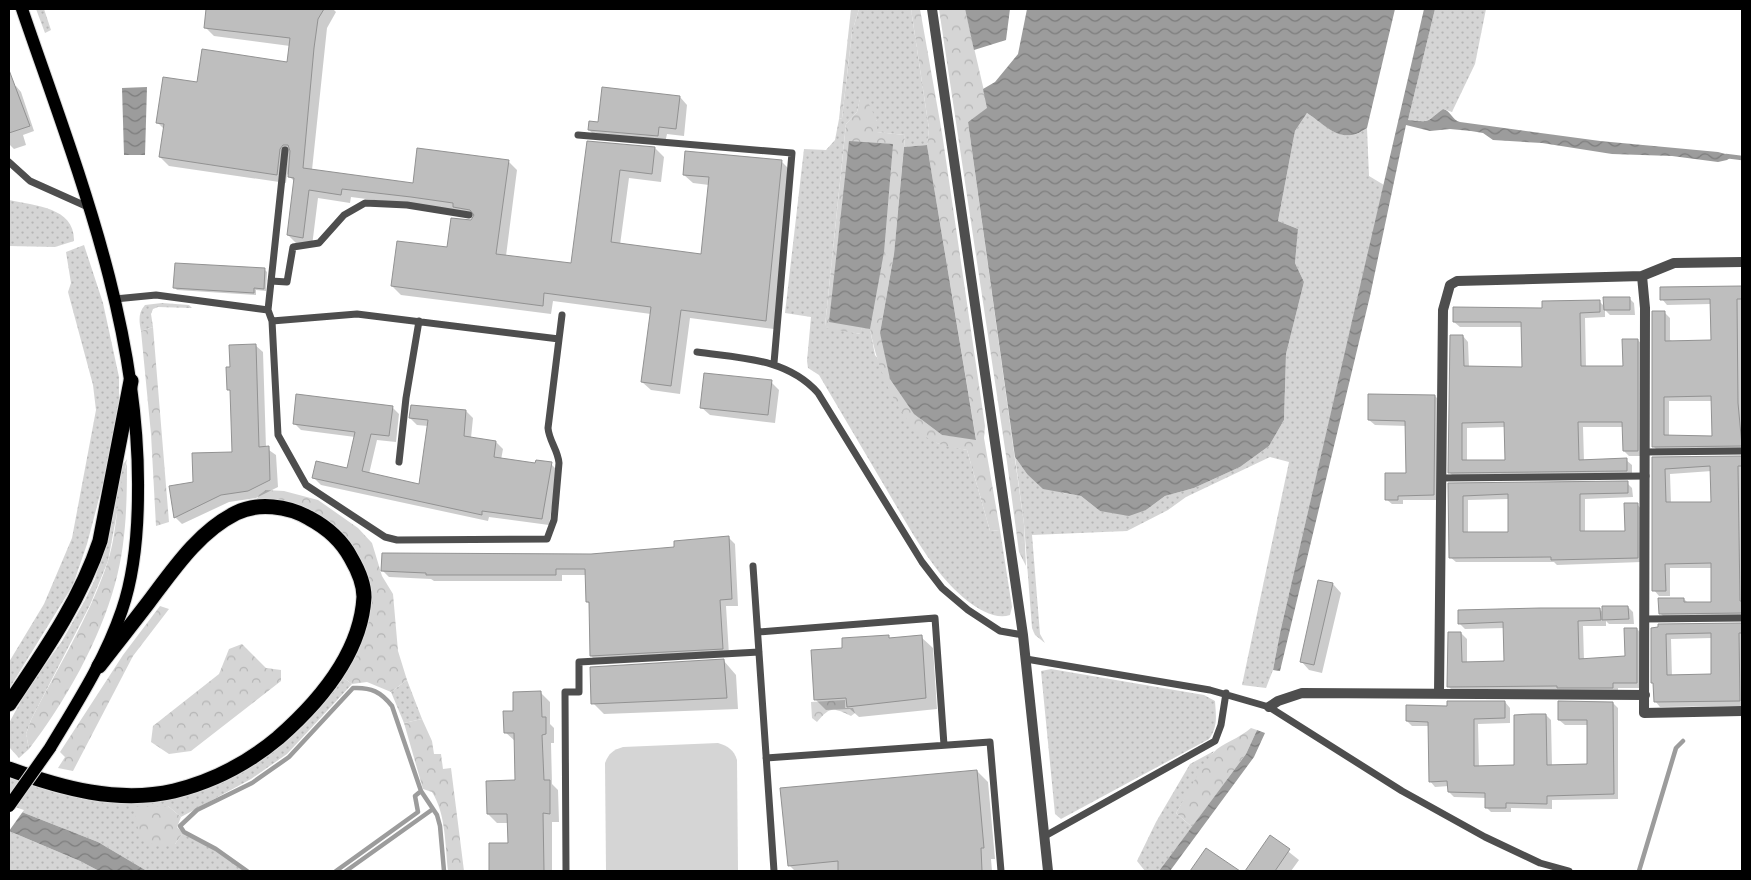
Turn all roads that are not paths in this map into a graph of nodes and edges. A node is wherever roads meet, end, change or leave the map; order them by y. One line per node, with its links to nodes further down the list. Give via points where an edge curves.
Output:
1 (22, 9): 6 (main road)
2 (932, 9): 29 (street)
3 (578, 135): 18 (lane, via 792,153)
4 (285, 150): 10 (lane)
5 (9, 162): 6 (lane, via 30,181)
6 (88, 207): 11 (main road)
7 (469, 214): 10 (lane, via 365,203 344,215 319,242 293,247 287,282)
8 (1742, 262): 9 (street, via 1674,263)
9 (1642, 276): 21 (street); 24 (street, via 1457,281 1450,285 1443,310)
10 (271, 282): 12 (lane)
11 (115, 299): 12 (lane, via 156,295); 19 (main road)
12 (268, 310): 14 (lane)
13 (562, 315): 16 (lane)
14 (272, 321): 15 (lane, via 357,314); 16 (lane, via 278,435 295,467 306,485 385,537 397,540 547,540 554,520 559,463 559,456 548,437)
15 (419, 321): 16 (lane); 22 (lane)
16 (559, 339)
17 (697, 352): 18 (lane)
18 (774, 363): 29 (lane, via 807,381 818,393 922,562 942,588 1000,631)
19 (131, 380): 32 (main road, via 139,454 134,560 122,609); 36 (highway, via 102,532 92,566 75,602)
20 (1742, 451): 21 (lane)
21 (1646, 452): 23 (street)
22 (399, 462)
23 (1646, 476): 24 (lane); 27 (street)
24 (1441, 478): 34 (street)
25 (753, 566): 28 (lane)
26 (1742, 618): 27 (lane)
27 (1645, 619): 35 (street)
28 (758, 632): 30 (lane); 39 (lane, via 935,618)
29 (1024, 635): 31 (street)
30 (759, 652): 40 (lane); 44 (lane, via 579,662 579,692 565,692)
31 (1026, 659): 33 (lane); 43 (street)
32 (99, 666): 41 (highway, via 204,534 237,512 279,507 318,522 347,551 360,574 364,596 358,628 333,678 277,739 242,764 172,791 143,794 100,794 56,786); 42 (main road, bridge, via 50,748)
33 (1226, 693): 37 (lane); 43 (lane, via 1215,741)
34 (1439, 694): 35 (street); 37 (street, via 1302,693 1278,700)
35 (1644, 695): 38 (street, via 1644,712)
36 (9, 704)
37 (1269, 707): 48 (lane, via 1402,791 1485,837 1540,863)
38 (1742, 711)
39 (944, 745): 40 (lane); 46 (lane, via 990,742)
40 (766, 758): 45 (lane)
41 (9, 769)
42 (9, 806)
43 (1045, 836): 47 (street)
44 (566, 871)
45 (774, 871)
46 (1001, 871)
47 (1048, 871)
48 (1569, 871)

